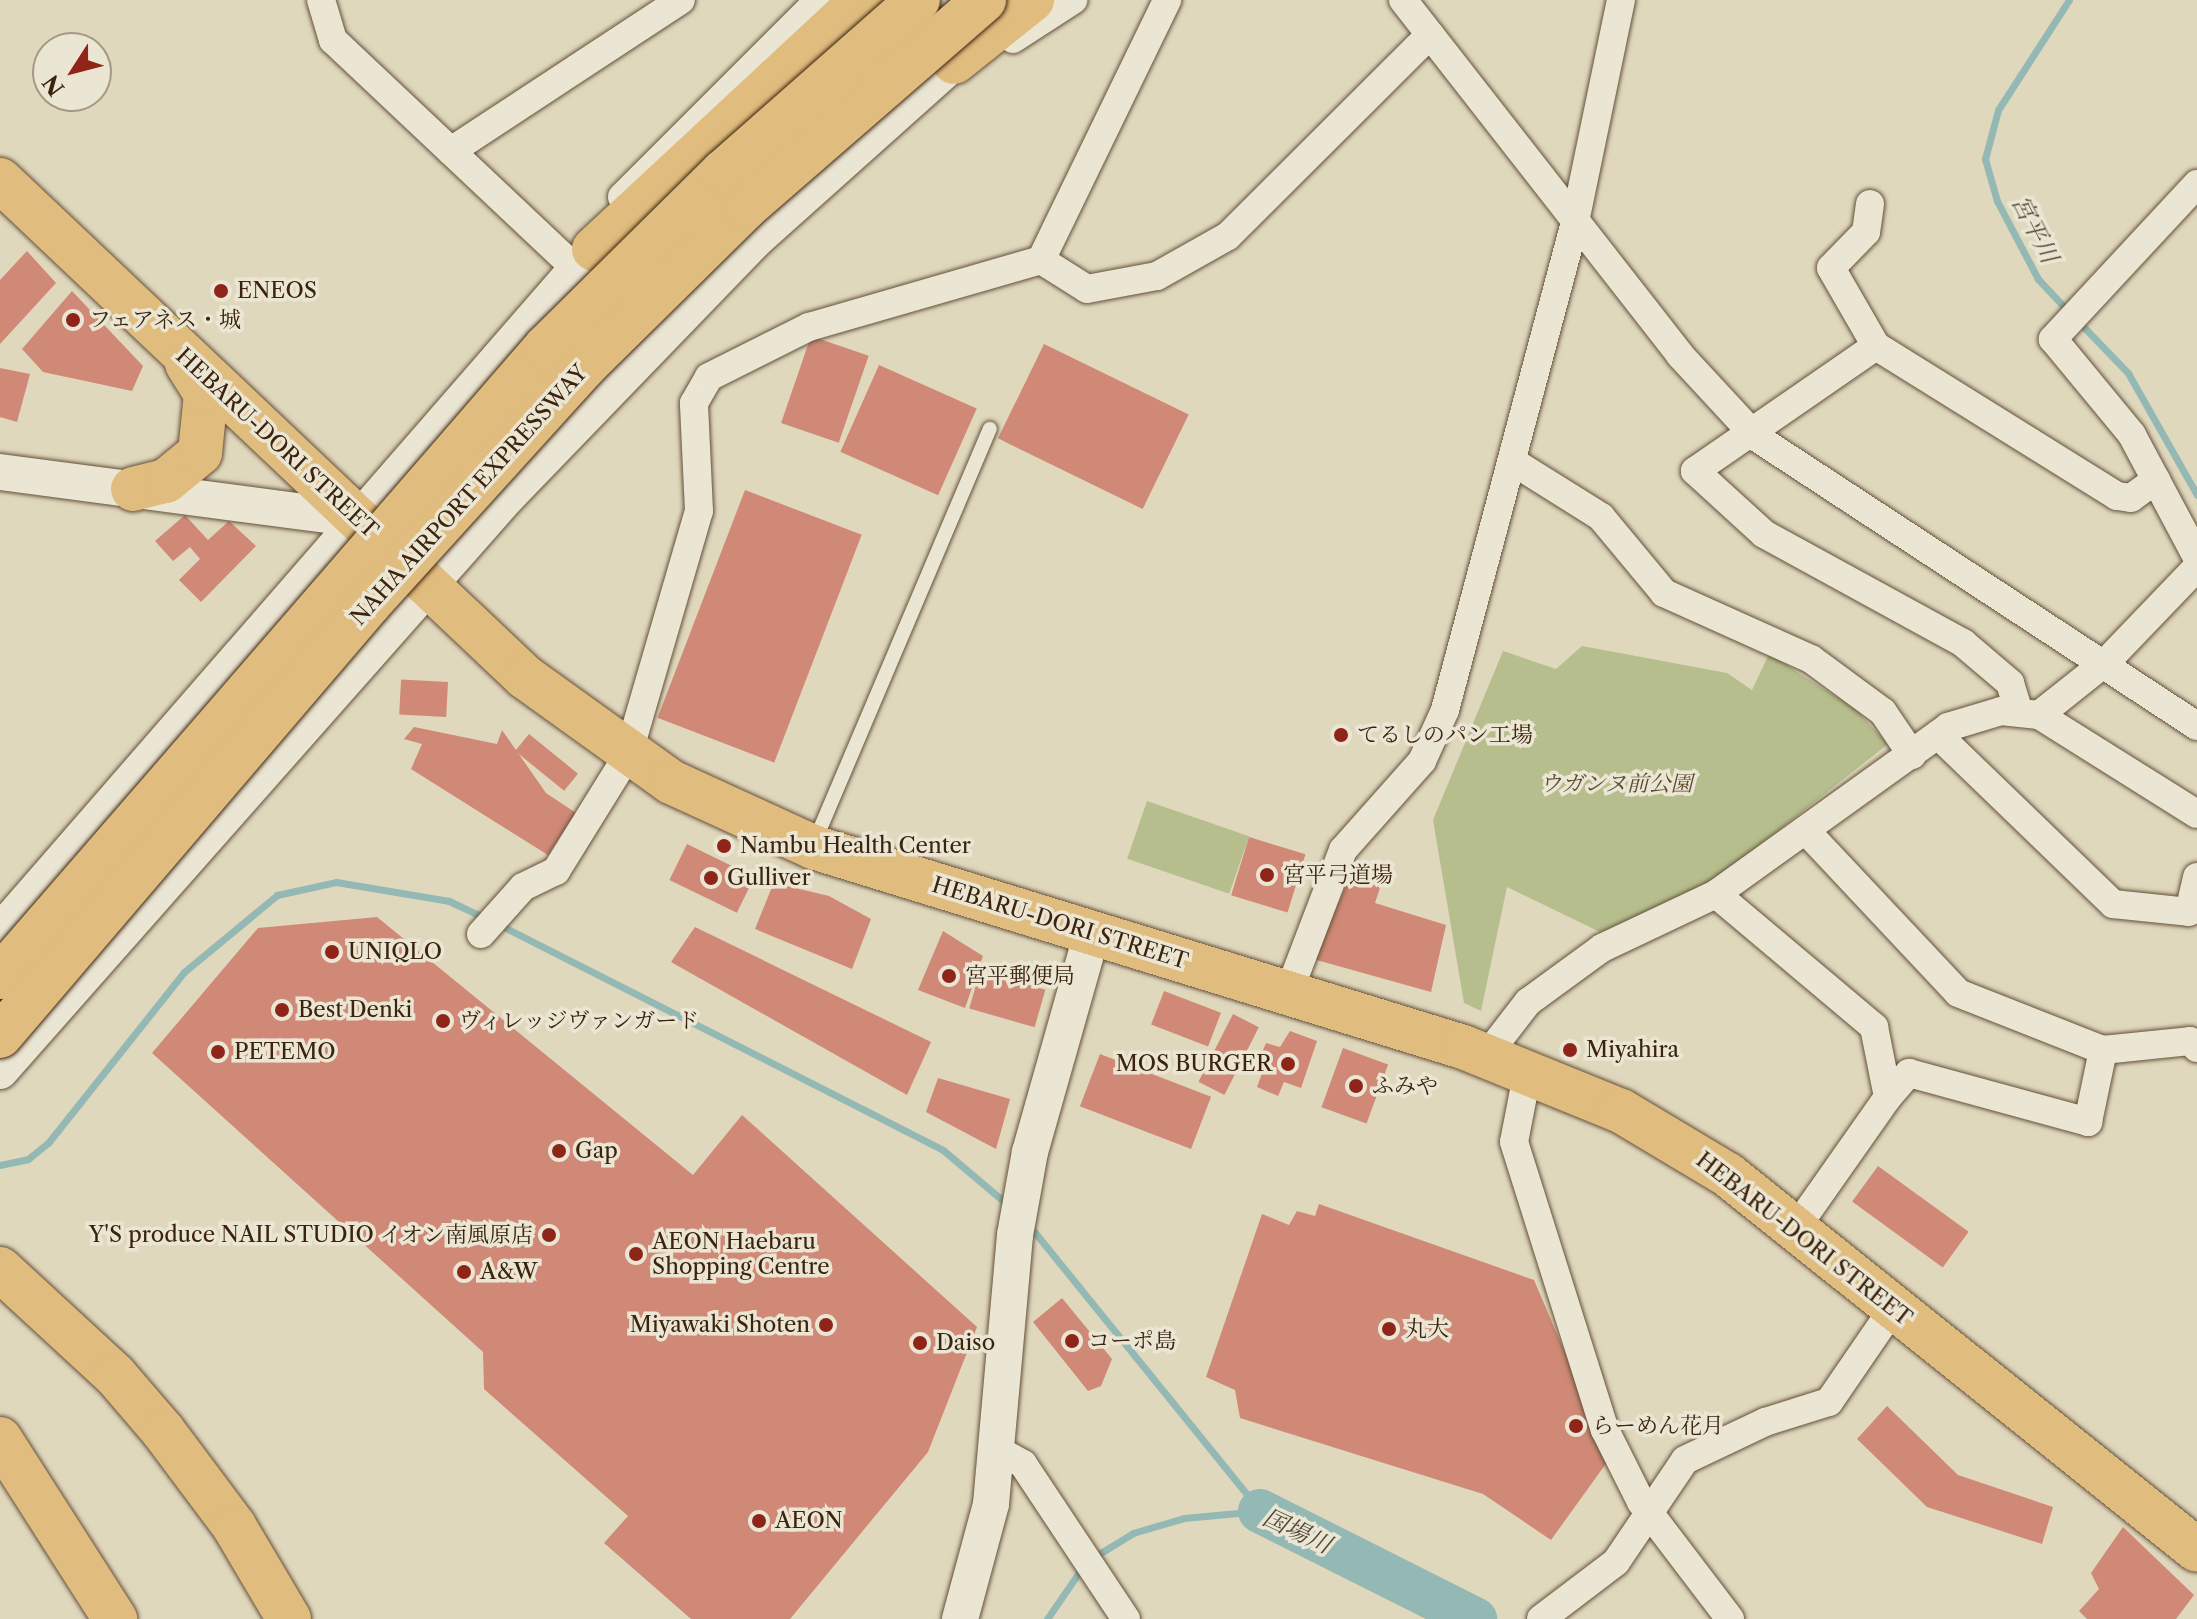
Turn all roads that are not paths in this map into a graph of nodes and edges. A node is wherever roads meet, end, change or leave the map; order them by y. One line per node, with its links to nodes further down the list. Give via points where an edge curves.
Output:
1 (321, 0): 14 (street, via 333,40)
2 (681, 0): 14 (street)
3 (819, 0): 19 (street, via 605,215)
4 (862, 0): 19 (highway)
5 (918, 0): 47 (highway, NAHA AIRPORT EXPRESSWAY, bridge, via 723,172 546,347)
6 (984, 0): 49 (highway, NAHA AIRPORT EXPRESSWAY, bridge, via 768,186 585,366 370,603)
7 (1032, 0): 13 (highway)
8 (1073, 0): 13 (street, via 983,58)
9 (1167, 0): 20 (street)
10 (1403, 0): 12 (street)
11 (1621, 0): 18 (street)
12 (1430, 35): 18 (street); 20 (street, via 1216,243 1157,276 1087,289)
13 (954, 62): 32 (street, via 754,241)
14 (451, 151): 19 (street)
15 (0, 180): 22 (highway, HEBARU-DORI STREET)
16 (2197, 184): 27 (street, via 2053,339 2132,435)
17 (1870, 204): 21 (street, via 1866,232 1831,268)
18 (1575, 222): 24 (street); 25 (street)
19 (585, 259): 29 (street)
20 (1041, 260): 37 (street, via 809,327 709,377 694,403 699,511)
21 (1876, 346): 24 (street); 27 (street, via 2117,496 2131,498)
22 (181, 354): 28 (highway, via 206,394 200,453 166,481); 29 (highway, HEBARU-DORI STREET)
23 (990, 429): 41 (lane)
24 (1749, 430): 33 (street); 34 (street, via 1695,471 1764,534 1963,643 2010,683)
25 (1515, 463): 38 (street, via 1601,517 1664,593 1823,668 1883,712); 48 (street, via 1445,710 1422,761 1343,850)
26 (0, 472): 28 (street)
27 (2156, 480): 30 (street)
28 (133, 489): 29 (street)
29 (359, 519): 32 (highway, HEBARU-DORI STREET); 45 (street)
30 (2197, 557)
31 (2197, 567): 33 (street)
32 (428, 583): 37 (highway, HEBARU-DORI STREET, via 525,677); 54 (street)
33 (2107, 661): 34 (street); 35 (street)
34 (2029, 714): 36 (street, via 2001,711); 39 (street)
35 (2197, 726)
36 (1938, 735): 38 (street); 42 (street, via 2113,904 2189,912)
37 (628, 755): 41 (highway, HEBARU-DORI STREET, via 726,812); 44 (street, via 556,871 514,897)
38 (1912, 755): 40 (street)
39 (2197, 814)
40 (1808, 833): 43 (street); 51 (street, via 1958,993)
41 (813, 847): 46 (highway, HEBARU-DORI STREET)
42 (2197, 877)
43 (1716, 894): 52 (street, via 1602,948 1528,1002); 55 (street, via 1874,1027)
44 (483, 930)
45 (0, 932)
46 (1092, 933): 48 (highway, HEBARU-DORI STREET); 60 (street, via 1030,1152 1015,1235)
47 (0, 977)
48 (1288, 994): 52 (highway, HEBARU-DORI STREET)
49 (0, 1036)
50 (2197, 1048): 51 (street, via 2190,1041)
51 (2103, 1050): 55 (street, via 2088,1122 1909,1073)
52 (1487, 1055): 53 (highway, HEBARU-DORI STREET)
53 (1528, 1070): 56 (highway, HEBARU-DORI STREET, via 1678,1143); 61 (street, via 1514,1142 1605,1430)
54 (0, 1071)
55 (1888, 1097): 56 (street)
56 (1796, 1228): 58 (highway, HEBARU-DORI STREET)
57 (0, 1269): 64 (highway, via 89,1349 163,1431 234,1526)
58 (1894, 1307): 61 (street, via 1829,1402 1765,1422 1685,1460); 62 (highway, HEBARU-DORI STREET)
59 (0, 1439): 63 (highway)
60 (996, 1449): 65 (street, via 982,1549); 66 (street, via 1023,1464)
61 (1647, 1507): 67 (street, via 1616,1562); 68 (street)
62 (2197, 1550)
63 (115, 1619)
64 (289, 1619)
65 (960, 1619)
66 (1126, 1619)
67 (1541, 1619)
68 (1730, 1619)

